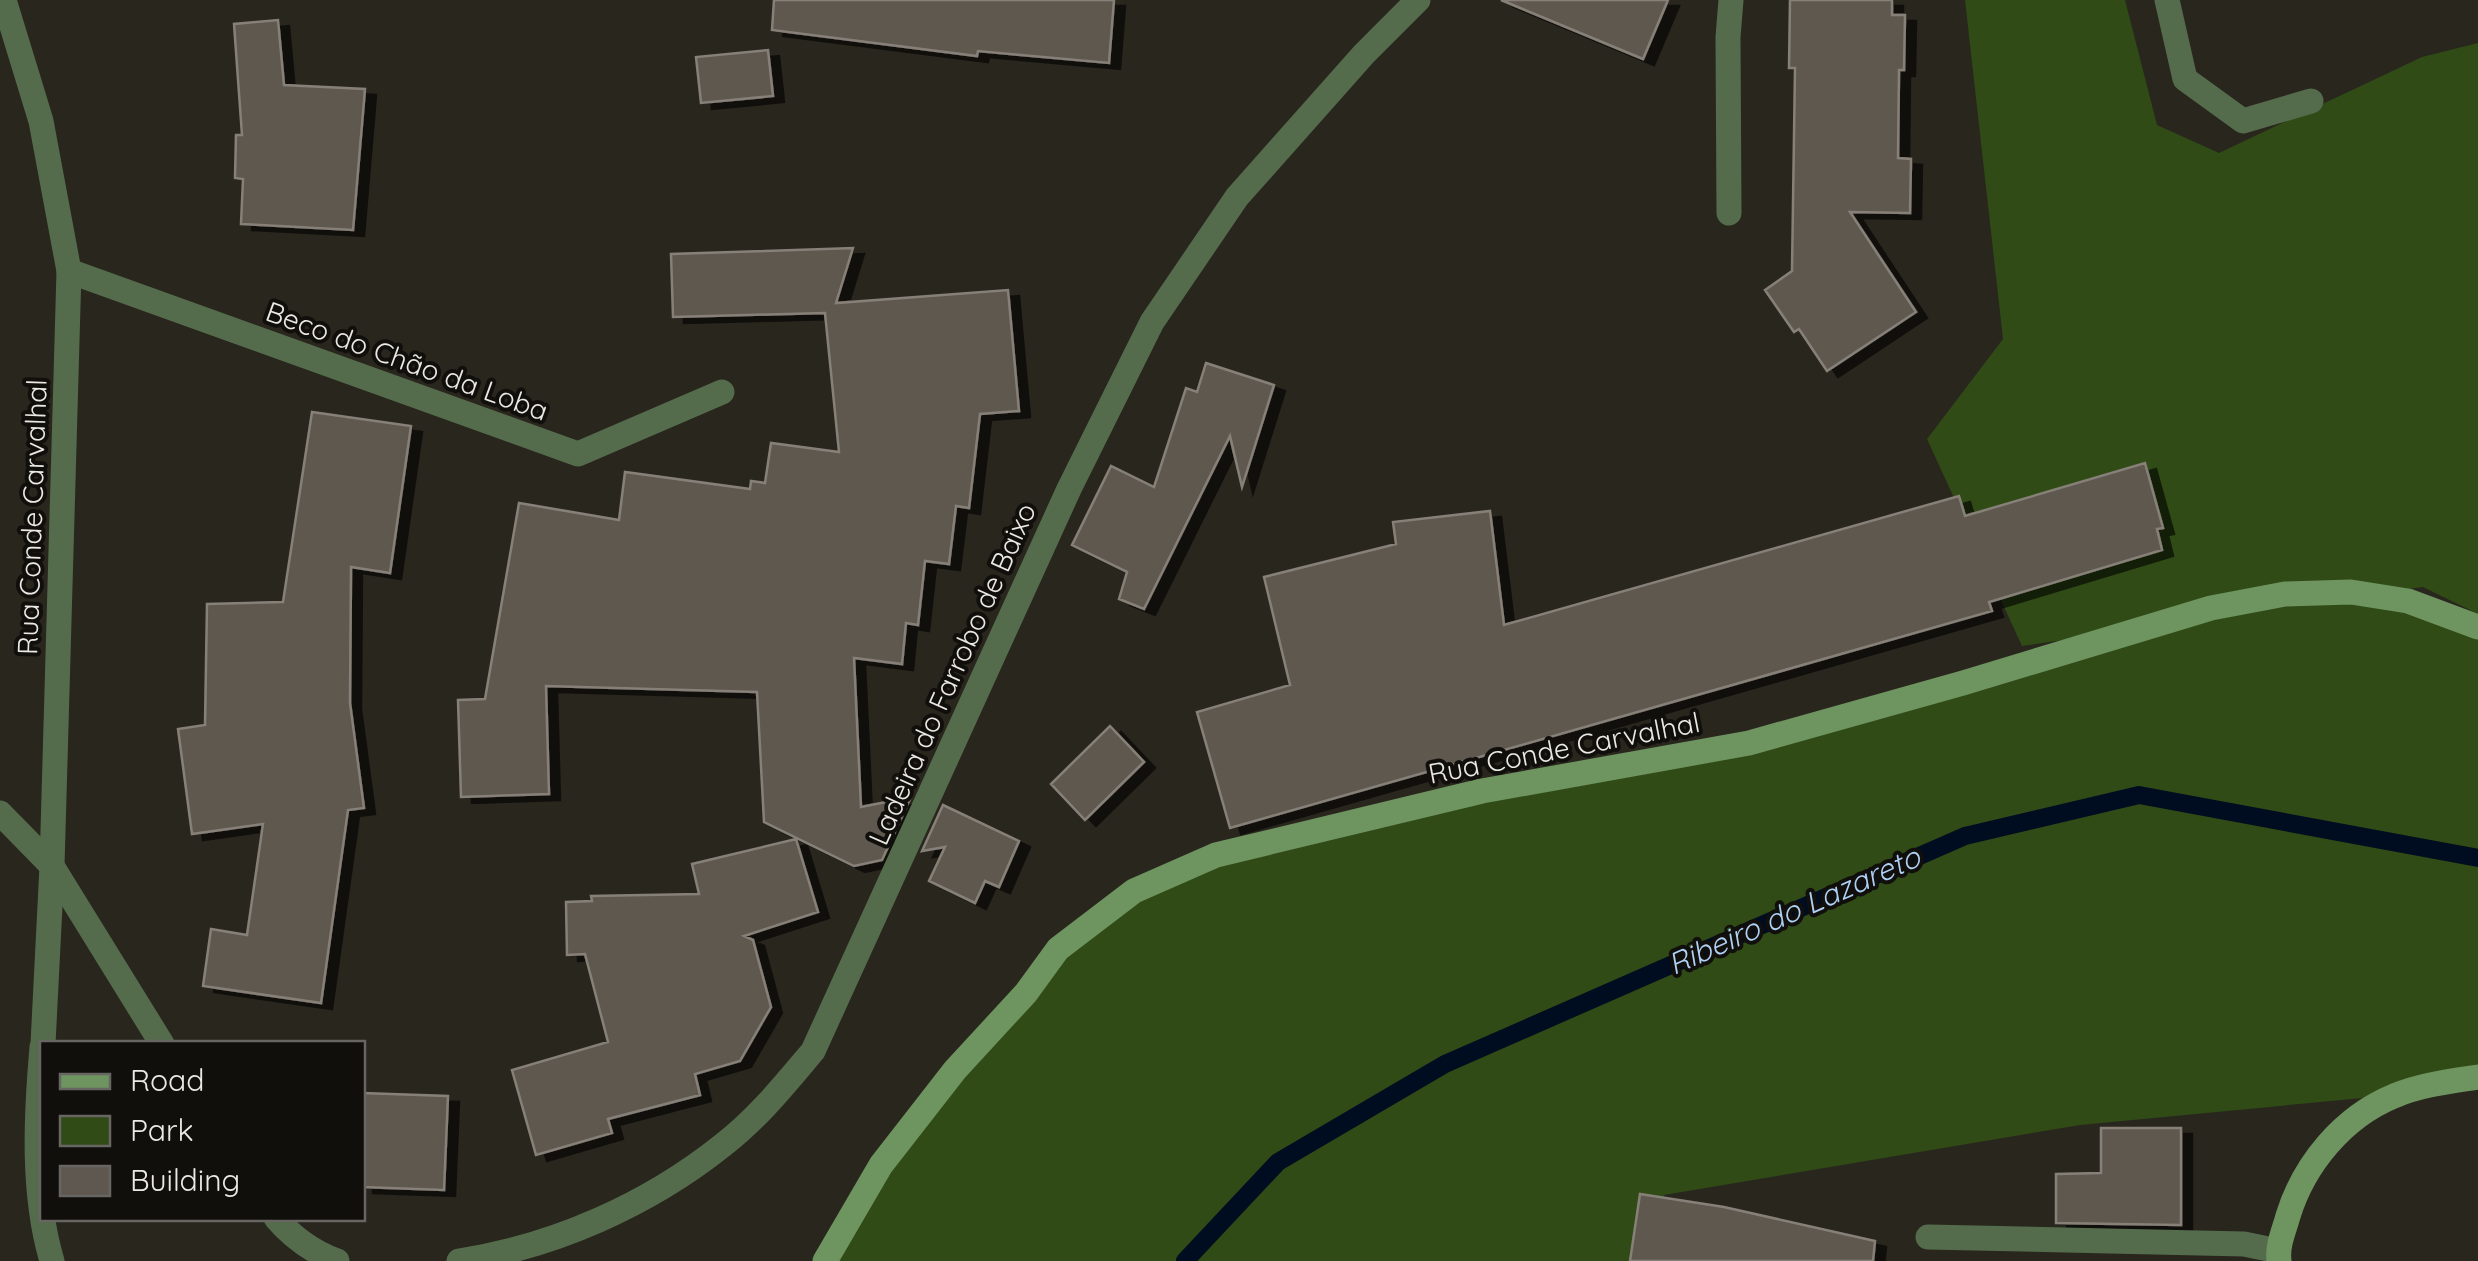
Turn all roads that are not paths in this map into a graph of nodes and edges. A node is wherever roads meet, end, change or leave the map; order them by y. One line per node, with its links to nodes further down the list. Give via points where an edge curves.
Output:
1 (4, 0): 7 (street, Rua Conde Carvalhal, via 41,121)
2 (1418, 0): 23 (street, Ladeira do Farrobo de Baixo, via 1237,197 1152,322 813,1051 724,1145 662,1188 525,1248)
3 (1731, 0): 6 (street)
4 (2167, 0): 5 (street, via 2185,79 2244,121)
5 (2311, 101)
6 (1730, 213)
7 (69, 271): 8 (street, Beco do Chão da Loba, via 578,454); 11 (street, Rua Conde Carvalhal)
8 (722, 392)
9 (2478, 627): 24 (main road, Rua Conde Carvalhal, via 2408,601 2351,592 2285,594 2211,608 1749,743 1482,791 1216,855 1134,891 1058,949 880,1165)
10 (0, 813): 11 (street)
11 (52, 866): 12 (street, Rua Conde Carvalhal); 13 (street)
12 (43, 1041)
13 (160, 1041)
14 (2478, 1076): 20 (main road, via 2394,1096 2320,1150 2294,1196)
15 (40, 1078): 16 (street, Rua Conde Carvalhal)
16 (40, 1162)
17 (42, 1221): 21 (street, Rua Conde Carvalhal)
18 (278, 1221): 22 (street)
19 (1928, 1237): 20 (street, via 2244,1244)
20 (2278, 1256)
21 (51, 1261)
22 (337, 1261)
23 (459, 1261)
24 (825, 1261)

